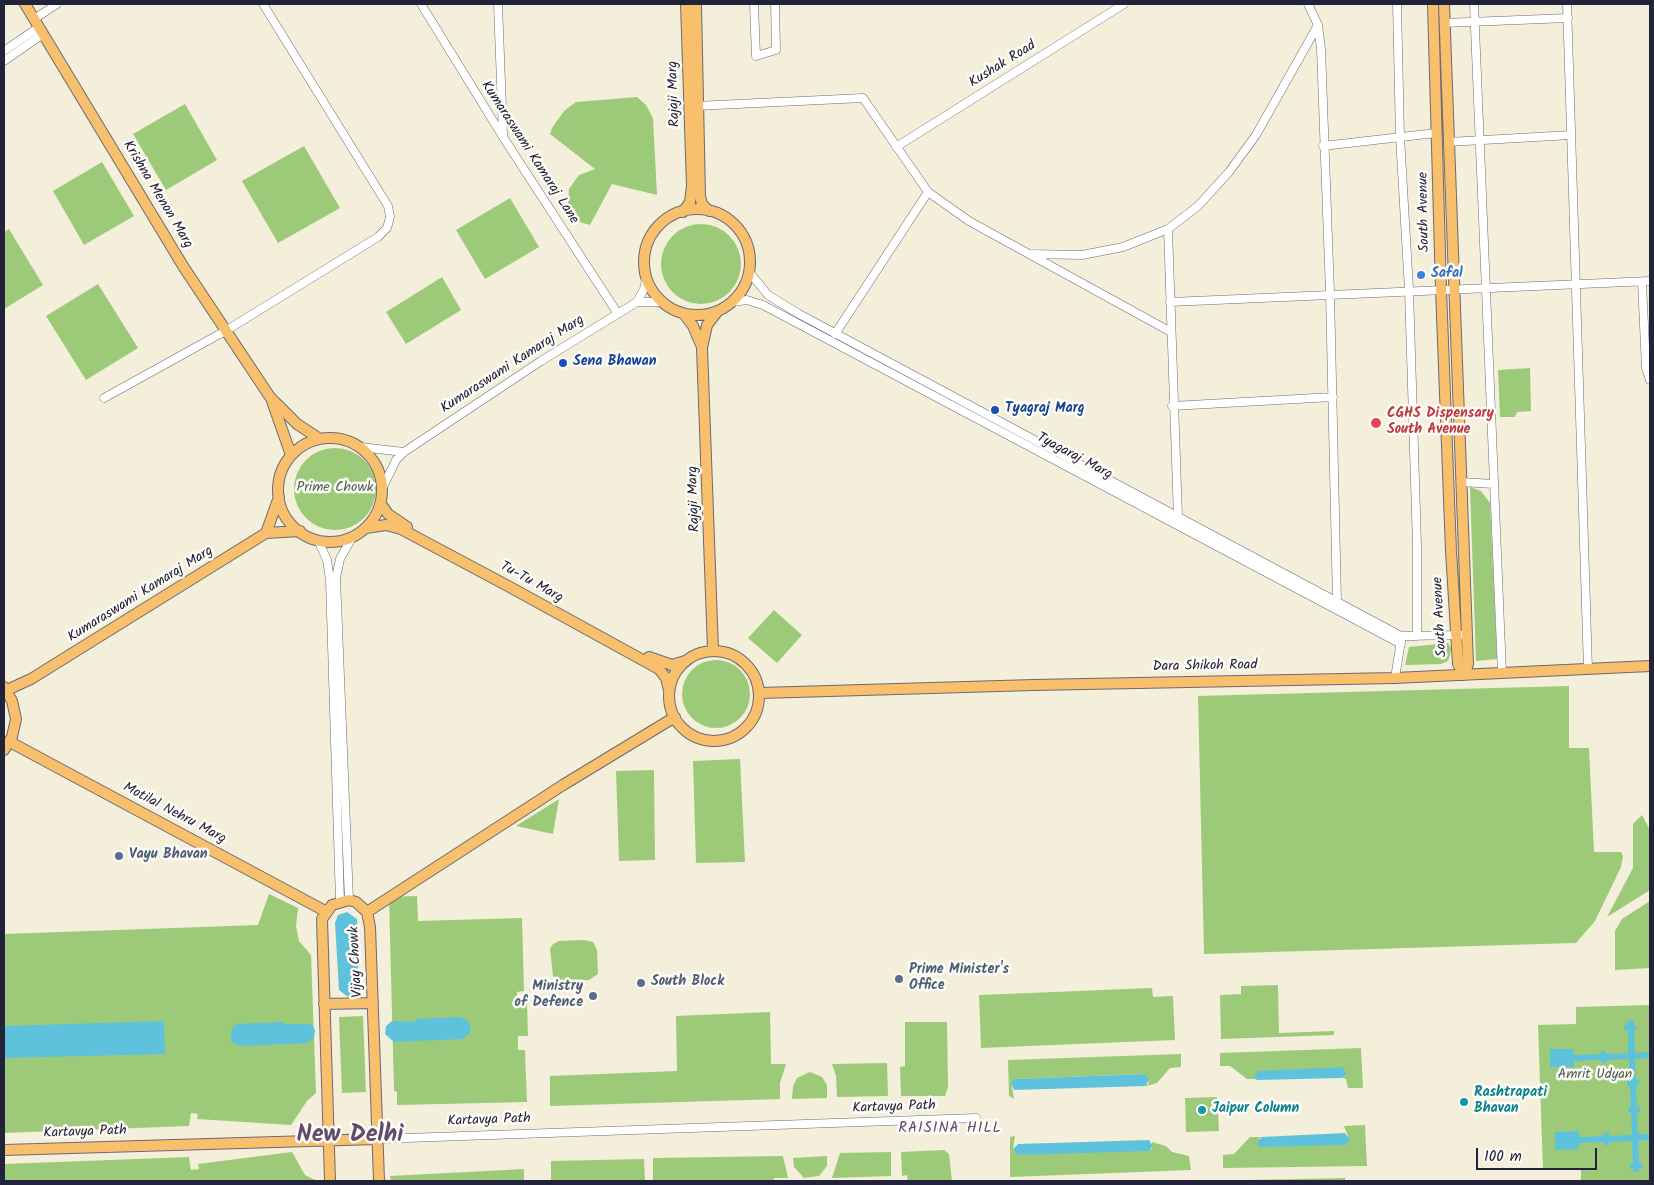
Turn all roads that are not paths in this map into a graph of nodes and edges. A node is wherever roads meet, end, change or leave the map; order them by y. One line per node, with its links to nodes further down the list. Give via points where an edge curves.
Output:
1 (25, 4): 21 (main road, Krishna Menon Marg)
2 (57, 4): 21 (street)
3 (264, 4): 55 (street, via 388,206 390,217 387,228 378,237)
4 (421, 4): 27 (street, Kumaraswami Kamaraj Lane)
5 (498, 4): 27 (street)
6 (686, 4): 24 (main road, Rajaji Marg)
7 (696, 4): 24 (main road, Rajaji Marg)
8 (754, 4): 9 (street, via 756,56 776,50)
9 (775, 4)
10 (1124, 4): 32 (street, Kushak Road)
11 (1308, 4): 20 (street)
12 (1397, 4): 28 (street)
13 (1433, 4): 25 (main road, South Avenue)
14 (1444, 4): 19 (main road, South Avenue)
15 (1474, 4): 18 (street)
16 (1567, 4): 17 (street)
17 (1568, 18): 18 (street); 26 (street)
18 (1475, 21): 19 (street); 29 (street)
19 (1444, 23): 30 (main road, South Avenue)
20 (1318, 25): 31 (street); 36 (street, via 1256,135 1229,172 1198,206)
21 (39, 26): 22 (street); 23 (street); 55 (main road, Krishna Menon Marg, via 183,266)
22 (4, 51)
23 (4, 61)
24 (694, 106): 32 (street, via 863,98); 34 (main road, Rajaji Marg, via 700,196); 35 (main road, Rajaji Marg, via 692,194)
25 (1436, 133): 28 (street); 45 (main road, South Avenue)
26 (1571, 135): 29 (street); 42 (street)
27 (503, 137): 53 (street, Kumaraswami Kamaraj Lane)
28 (1400, 137): 31 (street); 46 (street)
29 (1480, 140): 30 (street); 43 (street)
30 (1448, 142): 44 (main road, South Avenue)
31 (1323, 146): 47 (street)
32 (896, 147): 33 (street)
33 (928, 192): 37 (street, via 969,221); 57 (street)
34 (709, 211): 35 (main road); 38 (main road, via 729,220 744,236 750,256)
35 (683, 212): 39 (main road, via 662,223 650,238 645,256)
36 (1168, 229): 37 (street, via 1123,247 1082,255); 51 (street)
37 (1028, 254): 56 (street)
38 (750, 273): 50 (main road, via 744,288); 57 (street, Tyagaraj Marg, via 768,295)
39 (646, 275): 48 (street, via 645,287); 49 (main road)
40 (1650, 281): 41 (street)
41 (1642, 282): 42 (street); 59 (street, via 1646,368)
42 (1576, 284): 43 (street); 86 (street)
43 (1486, 287): 44 (street); 69 (street)
44 (1454, 288): 45 (street); 68 (main road, South Avenue)
45 (1441, 289): 46 (street); 80 (main road, South Avenue)
46 (1409, 290): 47 (street); 81 (street)
47 (1330, 293): 51 (street); 60 (street)
48 (637, 302): 49 (street); 53 (street, Kumaraswami Kamaraj Marg)
49 (662, 302): 54 (main road)
50 (732, 302): 52 (main road); 82 (street, Tyagaraj Marg, via 747,300 763,304)
51 (1170, 302): 56 (street)
52 (717, 312): 54 (main road); 58 (main road, Rajaji Marg, via 707,325)
53 (618, 314): 66 (street, Kumaraswami Kamaraj Marg)
54 (684, 314): 58 (main road, Rajaji Marg)
55 (226, 330): 61 (street); 62 (main road, Krishna Menon Marg)
56 (1171, 332): 63 (street)
57 (835, 334): 73 (street, Tyagaraj Marg)
58 (702, 348): 83 (main road, Rajaji Marg)
59 (1650, 380)
60 (1333, 397): 63 (street); 79 (street)
61 (104, 398)
62 (270, 398): 64 (main road, Krishna Menon Marg, via 296,424); 67 (main road, Krishna Menon Marg)
63 (1172, 406): 73 (street)
64 (320, 439): 65 (main road, via 348,440); 67 (main road)
65 (360, 447): 66 (street); 70 (main road, via 378,469)
66 (404, 452): 70 (street, Kumaraswami Kamaraj Marg, via 387,475)
67 (291, 455): 71 (main road, via 280,475)
68 (1461, 482): 69 (street); 80 (main road, South Avenue)
69 (1494, 484): 87 (street)
70 (383, 488): 72 (main road)
71 (279, 497): 75 (main road, via 286,516); 76 (main road)
72 (381, 504): 74 (main road); 84 (main road, Tu-Tu Marg, via 398,522 652,659 672,665)
73 (1178, 517): 79 (street, Tyagaraj Marg)
74 (366, 528): 77 (main road); 92 (main road, Tu-Tu Marg, via 386,525 401,529 659,670 666,678)
75 (300, 531): 76 (main road, Kumaraswami Kamaraj Marg); 78 (main road)
76 (266, 533): 90 (main road, Kumaraswami Kamaraj Marg)
77 (353, 536): 78 (main road, via 336,541); 97 (street, via 340,559 336,578)
78 (318, 540): 97 (street, via 327,560 330,580)
79 (1337, 602): 82 (street, Tyagaraj Marg)
80 (1461, 635): 81 (street, Tyagaraj Marg); 88 (main road, South Avenue, via 1458,664)
81 (1417, 636): 82 (street, Tyagaraj Marg)
82 (1401, 640): 89 (street)
83 (713, 650): 84 (main road, via 698,653); 93 (main road, via 733,654 749,666)
84 (684, 661): 92 (main road)
85 (1650, 666): 86 (main road, Dara Shikoh Road)
86 (1588, 669): 87 (main road, Dara Shikoh Road)
87 (1502, 673): 88 (main road, Dara Shikoh Road)
88 (1464, 675): 89 (main road, Dara Shikoh Road)
89 (1395, 678): 93 (main road, Dara Shikoh Road)
90 (31, 679): 91 (main road, Kumaraswami Kamaraj Marg); 94 (main road, Kumaraswami Kamaraj Marg)
91 (5, 688): 94 (main road)
92 (669, 690): 95 (main road)
93 (760, 693): 95 (main road, via 755,717 738,734 727,739 715,741 688,735)
94 (12, 701): 96 (main road, via 16,719)
95 (675, 717): 99 (main road)
96 (7, 746): 98 (main road, Motilal Nehru Marg)
97 (344, 901): 98 (main road); 99 (main road, Vijay Chowk, via 356,902)
98 (325, 911): 101 (main road, via 322,919)
99 (367, 912): 100 (main road, Vijay Chowk, via 372,939)
100 (373, 1002): 101 (main road); 104 (main road, Vijay Chowk)
101 (324, 1004): 103 (main road)
102 (976, 1118): 104 (street, Kartavya Path)
103 (328, 1139): 104 (main road, Kartavya Path); 105 (main road, Kartavya Path); 106 (main road)
104 (378, 1139): 107 (main road, Vijay Chowk)
105 (4, 1150)
106 (330, 1181)
107 (379, 1181)

